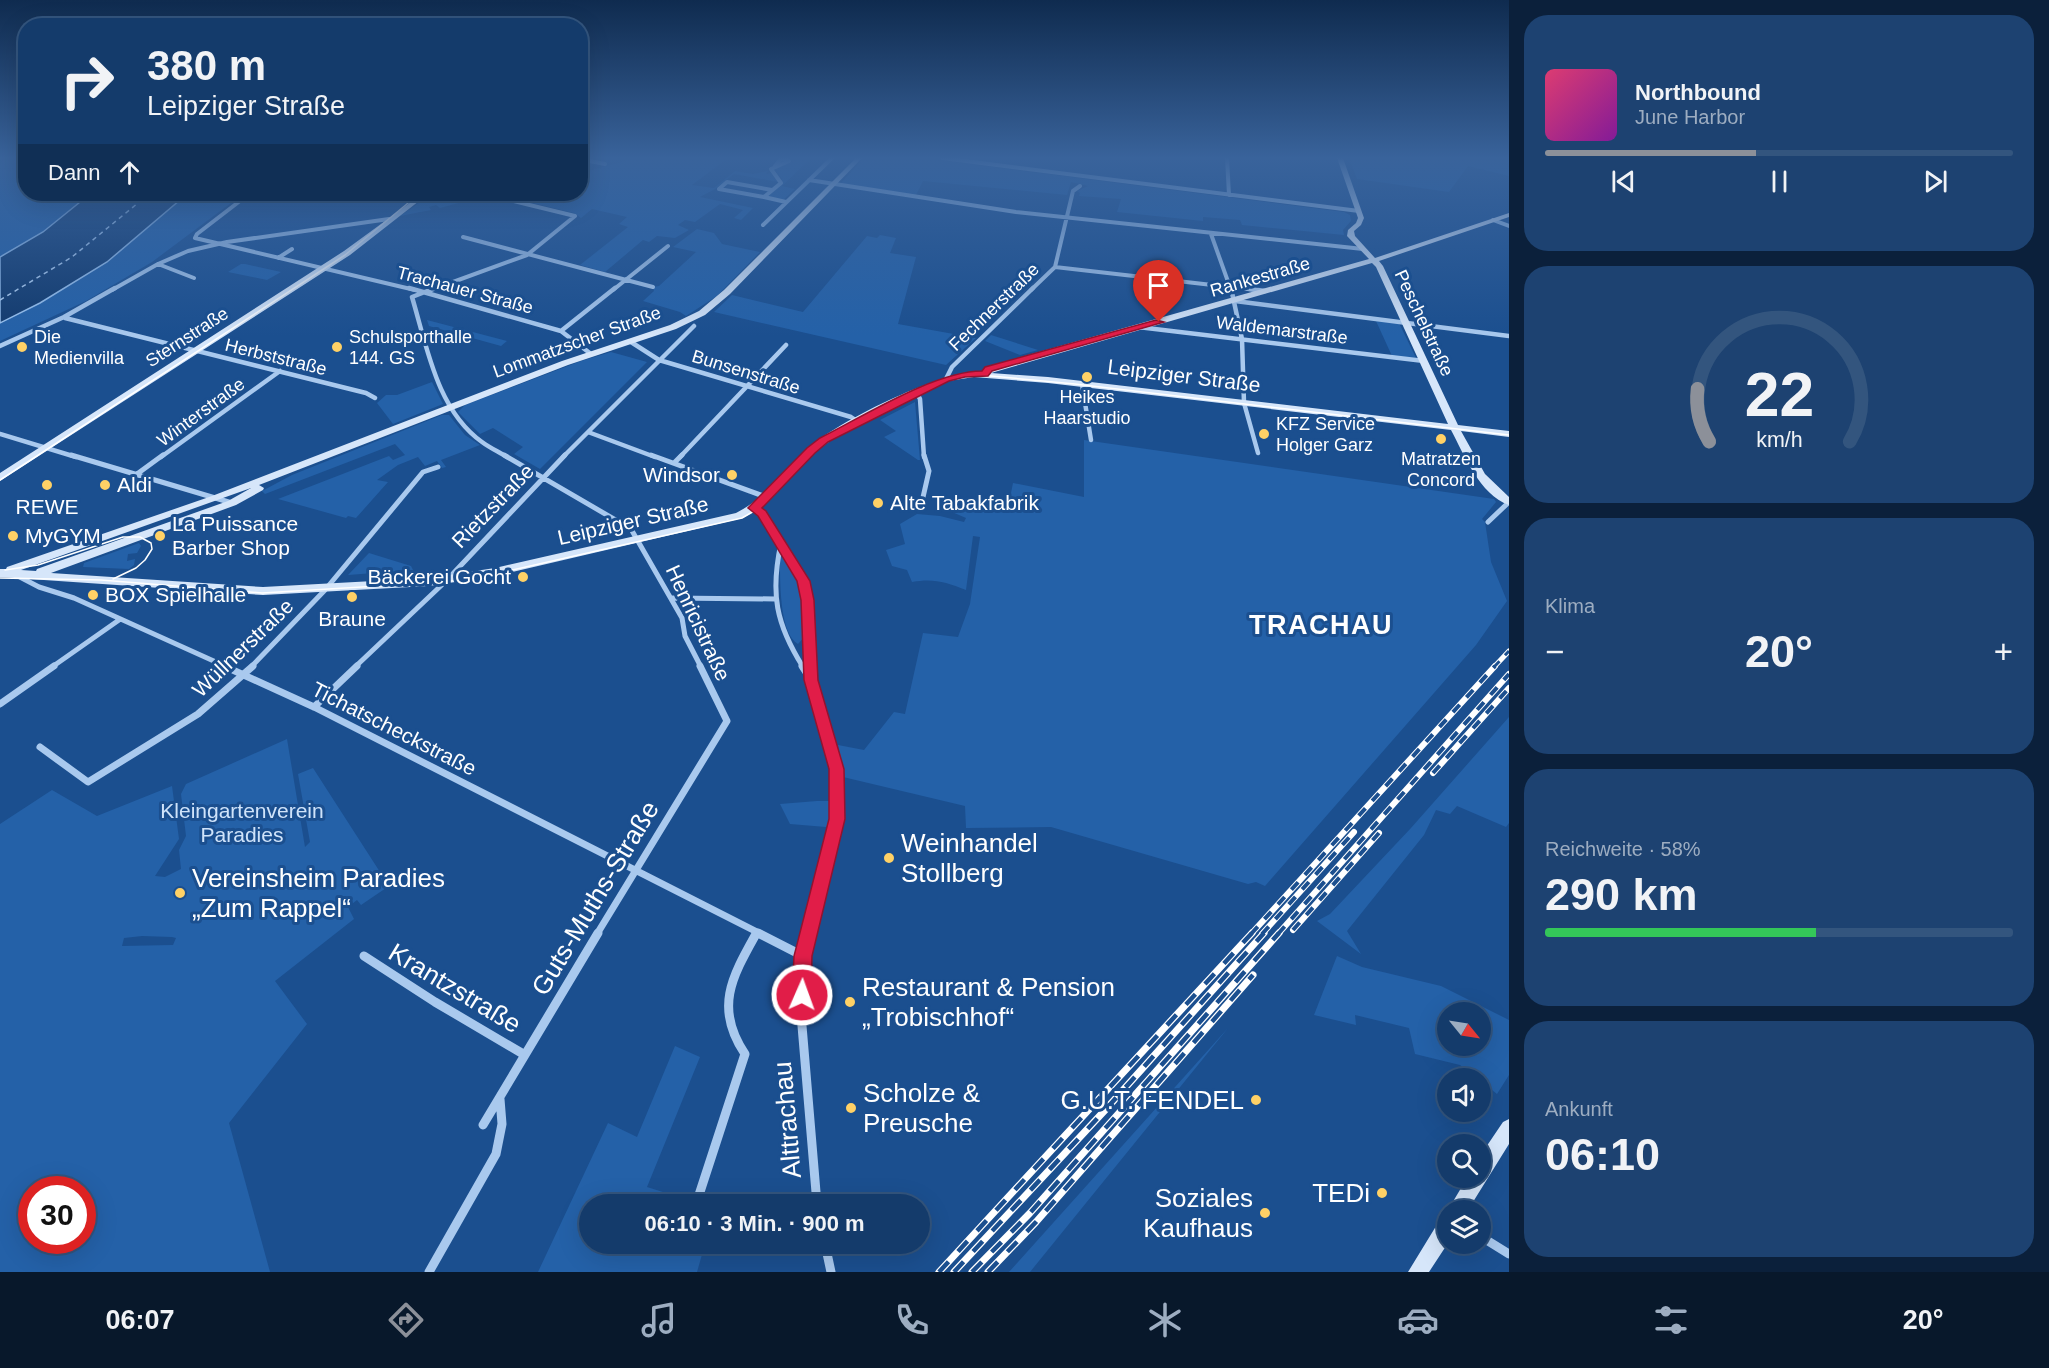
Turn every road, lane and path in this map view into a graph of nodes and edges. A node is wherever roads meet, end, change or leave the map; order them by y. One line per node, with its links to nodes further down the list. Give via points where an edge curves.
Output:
1 (220, 217): 16 (street, via 195,237)
2 (392, 217): 9 (main road, Sternstraße)
3 (574, 217): 20 (street)
4 (771, 217): 12 (street)
5 (800, 217): 40 (main road, Lommatzscher Straße, via 712,306 673,327)
6 (1055, 217): 10 (street)
7 (1360, 217): 19 (main road, via 1350,233)
8 (1500, 217): 11 (main road, Rankestraße)
9 (389, 219): 16 (street); 25 (main road, Sternstraße)
10 (1067, 219): 14 (street); 24 (street, Fechnerstraße)
11 (1493, 220): 13 (street); 22 (main road, Rankestraße)
12 (763, 225)
13 (1509, 226)
14 (1211, 234): 19 (street); 29 (street)
15 (463, 237): 20 (street)
16 (213, 244): 21 (street, Trachauer Straße); 23 (street)
17 (668, 246): 27 (street)
18 (292, 249): 21 (street)
19 (1363, 249): 22 (main road, Peschelstraße)
20 (527, 255): 27 (street); 31 (street)
21 (277, 258): 25 (street, Trachauer Straße)
22 (1375, 260): 30 (main road, Rankestraße); 34 (main road, Peschelstraße)
23 (158, 264): 26 (street); 33 (street)
24 (1055, 267): 29 (street); 49 (street, Fechnerstraße, via 952,367)
25 (324, 268): 31 (street, Trachauer Straße); 43 (main road, Sternstraße)
26 (194, 278)
27 (626, 280): 28 (street); 37 (street)
28 (652, 287)
29 (1232, 287): 30 (street); 32 (street)
30 (1266, 291): 32 (main road, Rankestraße)
31 (424, 292): 37 (street, Trachauer Straße); 55 (street, Henricistraße, via 412,297)
32 (1235, 301): 34 (street); 36 (main road, Rankestraße); 39 (street)
33 (64, 317): 42 (street); 43 (street, Herbststraße)
34 (1406, 322): 38 (street); 46 (main road, Peschelstraße)
35 (694, 326): 45 (street, Rietzstraße)
36 (1138, 327): 39 (street, Waldemarstraße); 48 (main road, Rankestraße, via 988,369)
37 (561, 331): 44 (street, Trachauer Straße)
38 (1509, 335)
39 (1242, 339): 46 (street, Waldemarstraße); 54 (street)
40 (631, 342): 44 (main road, Lommatzscher Straße); 45 (street, Bunsenstraße)
41 (786, 345): 51 (street)
42 (0, 346)
43 (196, 351): 47 (street, Herbststraße); 62 (main road, Sternstraße)
44 (591, 354): 55 (main road, Lommatzscher Straße)
45 (659, 360): 51 (street, Bunsenstraße); 58 (street, Rietzstraße)
46 (1424, 361): 57 (main road, Peschelstraße)
47 (280, 371): 53 (street, Herbststraße); 67 (street, Winterstraße)
48 (985, 374): 49 (main road, Leipziger Straße); 50 (main road, Leipziger Straße)
49 (946, 379): 52 (main road, Leipziger Straße)
50 (1082, 384): 54 (main road, Leipziger Straße); 61 (street)
51 (748, 387): 56 (street, Bunsenstraße); 64 (street)
52 (917, 393): 56 (main road, Leipziger Straße); 74 (street, via 929,471)
53 (375, 398)
54 (1244, 403): 57 (main road, Leipziger Straße); 63 (street)
55 (450, 407): 66 (main road, Lommatzscher Straße); 69 (street, Henricistraße, via 471,433)
56 (857, 422): 70 (main road, Leipziger Straße, via 811,450)
57 (1454, 427): 60 (main road, Leipziger Straße); 72 (main road, Peschelstraße, via 1481,476)
58 (588, 432): 64 (street); 69 (street, Rietzstraße)
59 (0, 434): 62 (street)
60 (1509, 434)
61 (1091, 440)
62 (46, 448): 67 (street); 68 (main road, Sternstraße)
63 (1258, 453)
64 (674, 463): 70 (street)
65 (438, 467): 82 (street, Wüllnerstraße, via 423,472)
66 (291, 469): 71 (main road, Lommatzscher Straße); 73 (main road, Lommatzscher Straße)
67 (137, 474): 71 (street)
68 (0, 478)
69 (542, 478): 77 (street, Henricistraße, via 631,529); 81 (street, Rietzstraße)
70 (766, 497): 75 (main road, Leipziger Straße)
71 (216, 498): 73 (street); 79 (main road, Lommatzscher Straße)
72 (1509, 502): 76 (street)
73 (232, 503): 80 (main road, Lommatzscher Straße)
74 (921, 506)
75 (754, 508): 77 (main road, Leipziger Straße, via 728,520); 78 (street, Alttrachau, via 762,513)
76 (1488, 522)
77 (639, 540): 81 (main road, Leipziger Straße); 83 (street, Henricistraße)
78 (780, 543): 84 (street, Alttrachau); 87 (street, Alttrachau, via 803,581)
79 (2, 573): 80 (main road, Leipziger Straße); 85 (street, Tichatscheckstraße, via 74,598)
80 (36, 574): 82 (main road, Leipziger Straße, via 230,590)
81 (447, 580): 82 (main road, Leipziger Straße); 89 (street, Rietzstraße)
82 (326, 588): 86 (street, Wüllnerstraße)
83 (672, 598): 84 (street); 90 (street, Henricistraße, via 685,636)
84 (775, 599): 87 (street, Alttrachau, via 789,646)
85 (119, 620): 86 (street, Tichatscheckstraße); 88 (street)
86 (243, 676): 89 (street, Tichatscheckstraße); 91 (street, Wüllnerstraße, via 198,714 88,782)
87 (811, 680): 95 (street, Alttrachau, via 836,769 837,819)
88 (0, 704)
89 (314, 707): 92 (street, Tichatscheckstraße)
90 (727, 721): 92 (street, Guts-Muths-Straße)
91 (40, 747)
92 (634, 872): 93 (street, Tichatscheckstraße); 96 (street, Guts-Muths-Straße)
93 (756, 934): 95 (street, Tichatscheckstraße); 101 (street, via 731,984 729,1017 733,1037 745,1054)
94 (364, 956): 96 (street, Krantzstraße)
95 (803, 956): 102 (street, Alttrachau, via 801,1014)
96 (525, 1055): 97 (street, Guts-Muths-Straße)
97 (500, 1098): 98 (street, Guts-Muths-Straße); 107 (street, via 502,1124 496,1154)
98 (483, 1125)
99 (1509, 1128): 100 (main road)
100 (1491, 1156)
101 (699, 1194)
102 (816, 1194)
103 (1437, 1242): 109 (main road)
104 (1491, 1243): 106 (street)
105 (827, 1254): 108 (street)
106 (1509, 1254)
107 (429, 1272)
108 (831, 1272)
109 (1418, 1272)

